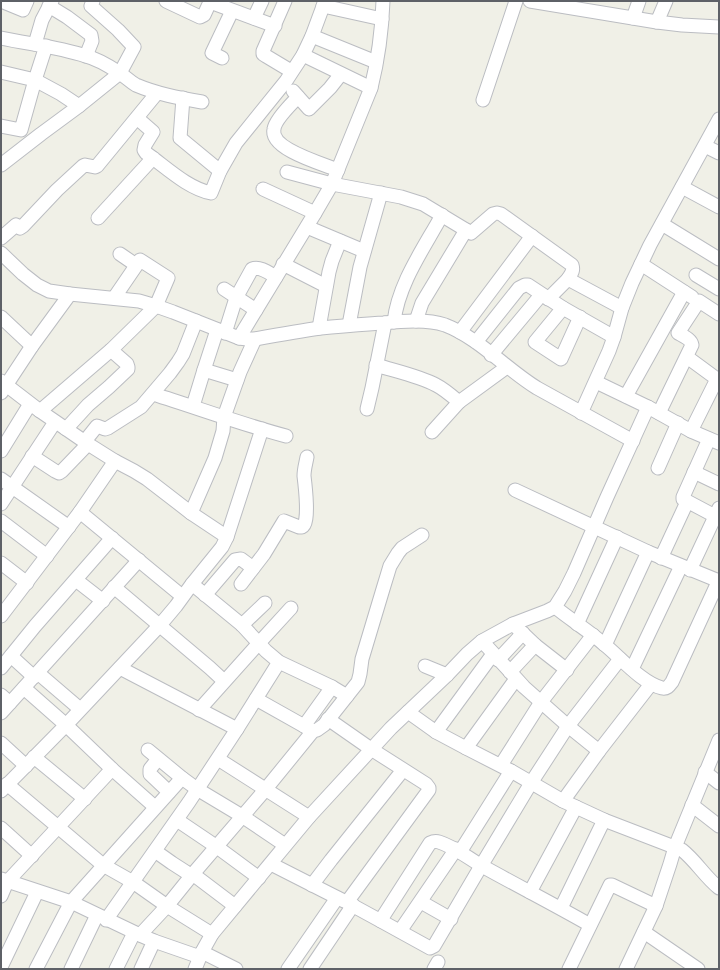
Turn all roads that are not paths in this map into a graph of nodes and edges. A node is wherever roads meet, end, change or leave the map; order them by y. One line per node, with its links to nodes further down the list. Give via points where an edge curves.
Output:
1 (1, 1): 2 (street, via 23,10)
2 (28, 1)
3 (166, 1): 11 (street, via 200,17 204,15)
4 (262, 1): 18 (street)
5 (285, 1): 22 (street)
6 (383, 1): 20 (street)
7 (516, 1): 40 (street)
8 (530, 1): 13 (street)
9 (639, 1): 19 (street)
10 (666, 1): 21 (street)
11 (210, 2): 17 (street)
12 (89, 3): 32 (street, via 134,47)
13 (558, 3): 16 (street)
14 (50, 4): 26 (street, via 42,20); 28 (street, via 91,35 92,41)
15 (324, 4): 20 (street); 24 (street)
16 (583, 5): 19 (street)
17 (232, 10): 18 (street); 29 (street, via 212,53)
18 (254, 18): 22 (street)
19 (633, 18): 21 (street)
20 (382, 19): 30 (street)
21 (657, 22): 23 (street)
22 (274, 26): 34 (street, via 263,54)
23 (719, 27)
24 (312, 36): 27 (street); 30 (street)
25 (1, 38): 26 (street)
26 (40, 45): 28 (street); 35 (street)
27 (303, 55): 33 (street); 34 (street)
28 (86, 56): 32 (street)
29 (222, 58)
30 (376, 62): 36 (street)
31 (1, 72): 35 (street)
32 (120, 73): 37 (street, via 129,81); 42 (street)
33 (342, 74): 36 (street); 38 (street, via 309,110)
34 (288, 76): 38 (street); 53 (street, via 236,143)
35 (35, 80): 42 (street); 46 (street)
36 (371, 88): 52 (street)
37 (158, 93): 39 (street); 43 (street)
38 (298, 96): 52 (street, via 277,121 273,134 298,155)
39 (183, 98): 41 (street); 53 (street, via 180,138)
40 (483, 100)
41 (202, 102)
42 (79, 106): 47 (street)
43 (137, 118): 50 (street, via 153,132 144,150); 67 (street, via 97,166 83,166 22,227 16,226)
44 (719, 119): 48 (street)
45 (1, 126): 46 (street)
46 (21, 130): 47 (street)
47 (41, 134): 51 (street)
48 (705, 146): 49 (street); 56 (street)
49 (719, 153)
50 (153, 158): 53 (street, via 204,192 211,193); 62 (street)
51 (1, 165)
52 (338, 170): 55 (street)
53 (220, 171)
54 (287, 172): 55 (street)
55 (332, 184): 58 (street); 60 (street)
56 (682, 187): 59 (street); 63 (street)
57 (263, 189): 60 (street)
58 (381, 193): 61 (street, via 423,204); 69 (street)
59 (719, 207)
60 (315, 214): 64 (street)
61 (442, 215): 65 (street); 84 (street)
62 (98, 218)
63 (662, 224): 71 (street); 74 (street)
64 (306, 227): 68 (street); 73 (street)
65 (466, 230): 66 (street, via 471,233 497,213); 89 (street)
66 (532, 236): 78 (street, via 572,265 572,274); 104 (street)
67 (1, 238)
68 (340, 241): 69 (street); 79 (street)
69 (364, 251): 101 (street)
70 (120, 254): 75 (street)
71 (719, 259)
72 (4, 261): 83 (street, via 36,285 49,291)
73 (284, 264): 77 (street); 79 (street)
74 (641, 264): 82 (street); 92 (street)
75 (136, 265): 86 (street); 90 (street, via 140,260 168,278)
76 (696, 275): 81 (street)
77 (276, 277): 87 (street, via 254,268); 94 (street)
78 (568, 279): 85 (street); 92 (street)
79 (326, 286): 102 (street)
80 (224, 289): 87 (street)
81 (719, 289)
82 (684, 292): 88 (street); 100 (street)
83 (70, 294): 86 (street); 110 (street)
84 (399, 297): 89 (street); 99 (street)
85 (545, 297): 91 (street); 109 (street, via 528,285 522,286); 112 (street)
86 (114, 298): 90 (street)
87 (236, 298): 94 (street); 103 (street)
88 (699, 301): 93 (street); 105 (street)
89 (422, 303): 98 (street)
90 (156, 306): 97 (street); 111 (street)
91 (563, 308): 96 (street); 96 (street, via 535,342 561,359)
92 (622, 308): 106 (street)
93 (717, 309)
94 (256, 310): 107 (street)
95 (1, 317): 110 (street)
96 (580, 317): 106 (street)
97 (196, 321): 103 (street); 120 (street, via 178,362)
98 (416, 321): 99 (street); 104 (street, via 444,324)
99 (389, 322): 101 (street); 114 (street)
100 (666, 324): 105 (street); 121 (street)
101 (349, 325): 102 (street)
102 (319, 328): 108 (street)
103 (221, 332): 107 (street); 116 (street)
104 (460, 332): 109 (street)
105 (678, 333): 113 (street, via 692,342)
106 (614, 337): 118 (street)
107 (239, 338): 108 (street)
108 (255, 339): 117 (street)
109 (476, 342): 112 (street)
110 (32, 346): 119 (street)
111 (111, 350): 124 (street); 130 (street, via 127,364 128,370)
112 (491, 355): 115 (street)
113 (687, 357): 126 (street); 132 (street, via 717,379)
114 (376, 365): 122 (street, via 435,384); 125 (street)
115 (507, 367): 122 (street); 127 (street)
116 (204, 370): 117 (street); 123 (street)
117 (237, 380): 128 (street)
118 (596, 382): 121 (street); 127 (street)
119 (3, 387): 124 (street)
120 (153, 394): 123 (street); 137 (street, via 141,407 108,428 97,426)
121 (626, 396): 126 (street)
122 (459, 402): 133 (street)
123 (193, 406): 128 (street)
124 (35, 408): 130 (street); 138 (street)
125 (367, 409)
126 (654, 410): 129 (street); 135 (street)
127 (581, 413): 135 (street)
128 (224, 417): 131 (street); 151 (street, via 223,431 215,458)
129 (678, 423): 132 (street); 142 (street)
130 (61, 425): 137 (street); 139 (street)
131 (262, 429): 134 (street); 156 (street)
132 (692, 431): 136 (street)
133 (432, 432)
134 (286, 436)
135 (633, 441): 154 (street)
136 (714, 441): 143 (street)
137 (86, 442): 139 (street, via 59,473); 141 (street)
138 (1, 451)
139 (32, 456): 144 (street)
140 (307, 457): 164 (street, via 304,477 304,526 284,521)
141 (115, 461): 149 (street); 151 (street, via 148,479)
142 (658, 468)
143 (694, 472): 145 (street); 147 (street, via 683,497)
144 (6, 483): 148 (street); 153 (street)
145 (719, 484)
146 (515, 490): 154 (street)
147 (687, 502): 150 (street); 161 (street)
148 (1, 504)
149 (80, 512): 153 (street); 158 (street)
150 (717, 512): 165 (street)
151 (191, 513): 156 (street)
152 (1, 522): 160 (street)
153 (69, 527): 160 (street)
154 (594, 527): 157 (street); 176 (street)
155 (422, 535): 205 (street, via 402,548 390,566 362,659 360,678)
156 (227, 537): 169 (street)
157 (617, 537): 159 (street); 180 (street)
158 (112, 538): 162 (street); 166 (street)
159 (648, 552): 161 (street); 188 (street)
160 (47, 556): 168 (street)
161 (661, 558): 165 (street)
162 (139, 560): 171 (street); 173 (street)
163 (1, 563): 168 (street)
164 (253, 568): 170 (street); 172 (street, via 241,559 235,560)
165 (685, 568): 167 (street); 196 (street)
166 (76, 580): 174 (street); 189 (street)
167 (719, 581): 202 (street, via 669,686 663,688)
168 (27, 583): 178 (street)
169 (192, 584): 172 (street); 173 (street)
170 (241, 584)
171 (114, 587): 174 (street); 181 (street)
172 (205, 595): 182 (street)
173 (182, 596): 181 (street)
174 (103, 601): 198 (street)
175 (265, 603): 182 (street)
176 (555, 607): 179 (street); 180 (street)
177 (291, 608): 186 (street)
178 (3, 611)
179 (513, 624): 183 (street); 185 (street)
180 (577, 624): 184 (street)
181 (160, 625): 195 (street); 201 (street)
182 (242, 625): 186 (street)
183 (523, 634): 187 (street); 190 (street)
184 (593, 635): 188 (street); 197 (street)
185 (482, 641): 190 (street); 199 (street)
186 (259, 643): 192 (street); 201 (street)
187 (535, 645): 197 (street); 200 (street)
188 (605, 645): 191 (street)
189 (10, 656): 194 (street); 198 (street)
190 (496, 657): 200 (street); 218 (street)
191 (620, 659): 196 (street); 215 (street)
192 (279, 662): 203 (street); 207 (street)
193 (425, 666): 199 (street)
194 (1, 668)
195 (120, 668): 209 (street); 210 (street)
196 (632, 669): 202 (street)
197 (567, 670): 208 (street)
198 (36, 675): 204 (street); 209 (street)
199 (447, 675): 211 (street)
200 (513, 676): 208 (street); 221 (street)
201 (224, 681): 210 (street)
202 (651, 684): 223 (street)
203 (332, 687): 205 (street); 216 (street)
204 (24, 688): 206 (street); 214 (street)
205 (347, 696): 213 (street)
206 (6, 699): 212 (street)
207 (256, 699): 216 (street); 217 (street)
208 (541, 702): 215 (street); 226 (street)
209 (80, 709): 214 (street)
210 (199, 710): 217 (street)
211 (408, 712): 218 (street); 222 (street)
212 (1, 713)
213 (328, 719): 216 (street, via 320,728); 222 (street)
214 (66, 725): 225 (street); 227 (street)
215 (568, 726): 223 (street); 231 (street)
216 (309, 728): 235 (street)
217 (237, 729): 224 (street)
218 (436, 732): 221 (street)
219 (719, 740): 229 (street)
220 (1, 743): 225 (street)
221 (466, 748): 226 (street)
222 (371, 749): 228 (street); 243 (street)
223 (599, 751): 238 (street)
224 (218, 759): 234 (street); 235 (street)
225 (30, 761): 233 (street); 237 (street)
226 (506, 768): 231 (street); 253 (street)
227 (112, 769): 237 (street); 240 (street)
228 (403, 770): 262 (street); 268 (street, via 428,786 429,790)
229 (705, 772): 232 (street); 239 (street)
230 (182, 778): 234 (street); 236 (street); 236 (street, via 153,755 150,774)
231 (531, 783): 238 (street); 257 (street)
232 (719, 783)
233 (4, 787): 247 (street)
234 (197, 789): 242 (street); 244 (street)
235 (265, 790): 242 (street); 243 (street)
236 (169, 792): 240 (street)
237 (85, 799): 247 (street)
238 (563, 801): 241 (street)
239 (692, 805): 246 (street); 251 (street)
240 (156, 807): 256 (street)
241 (576, 807): 245 (street); 265 (street)
242 (242, 816): 249 (street); 250 (street)
243 (309, 817): 249 (street)
244 (177, 820): 250 (street); 252 (street)
245 (604, 820): 251 (street); 273 (street)
246 (719, 826)
247 (59, 827): 254 (street); 256 (street)
248 (1, 828): 254 (street)
249 (285, 845): 255 (street)
250 (217, 847): 258 (street); 259 (street)
251 (675, 847): 263 (street, via 687,854); 272 (street)
252 (154, 851): 258 (street); 261 (street)
253 (458, 851): 257 (street); 269 (street); 276 (street, via 438,841 430,842)
254 (32, 856): 260 (street)
255 (271, 864): 259 (street); 262 (street)
256 (103, 865): 261 (street); 267 (street)
257 (481, 866): 265 (street); 275 (street)
258 (192, 875): 270 (street); 271 (street)
259 (259, 878): 271 (street)
260 (4, 881): 264 (street); 266 (street)
261 (133, 882): 270 (street); 274 (street)
262 (312, 885): 268 (street)
263 (719, 888)
264 (37, 892): 267 (street); 285 (street)
265 (530, 892): 273 (street)
266 (1, 896)
267 (71, 902): 274 (street); 286 (street)
268 (346, 902): 276 (street); 291 (street); 292 (street)
269 (421, 902): 275 (street); 278 (street)
270 (168, 906): 280 (street); 281 (street)
271 (235, 906): 281 (street)
272 (656, 906): 277 (street, via 610,885); 279 (street)
273 (561, 908): 277 (street)
274 (102, 917): 280 (street); 287 (street)
275 (451, 919): 278 (street, via 432,948)
276 (380, 921): 278 (street)
277 (590, 925): 293 (street)
278 (400, 931)
279 (644, 932): 294 (street); 295 (street)
280 (137, 934): 282 (street); 288 (street)
281 (212, 934): 283 (street)
282 (154, 941): 283 (street); 289 (street)
283 (199, 959): 284 (street)
284 (220, 966): 290 (street)
285 (1, 967)
286 (36, 969)
287 (71, 969)
288 (116, 969)
289 (141, 969)
290 (236, 969)
291 (288, 969)
292 (310, 969)
293 (569, 969)
294 (626, 969)
295 (698, 969)

